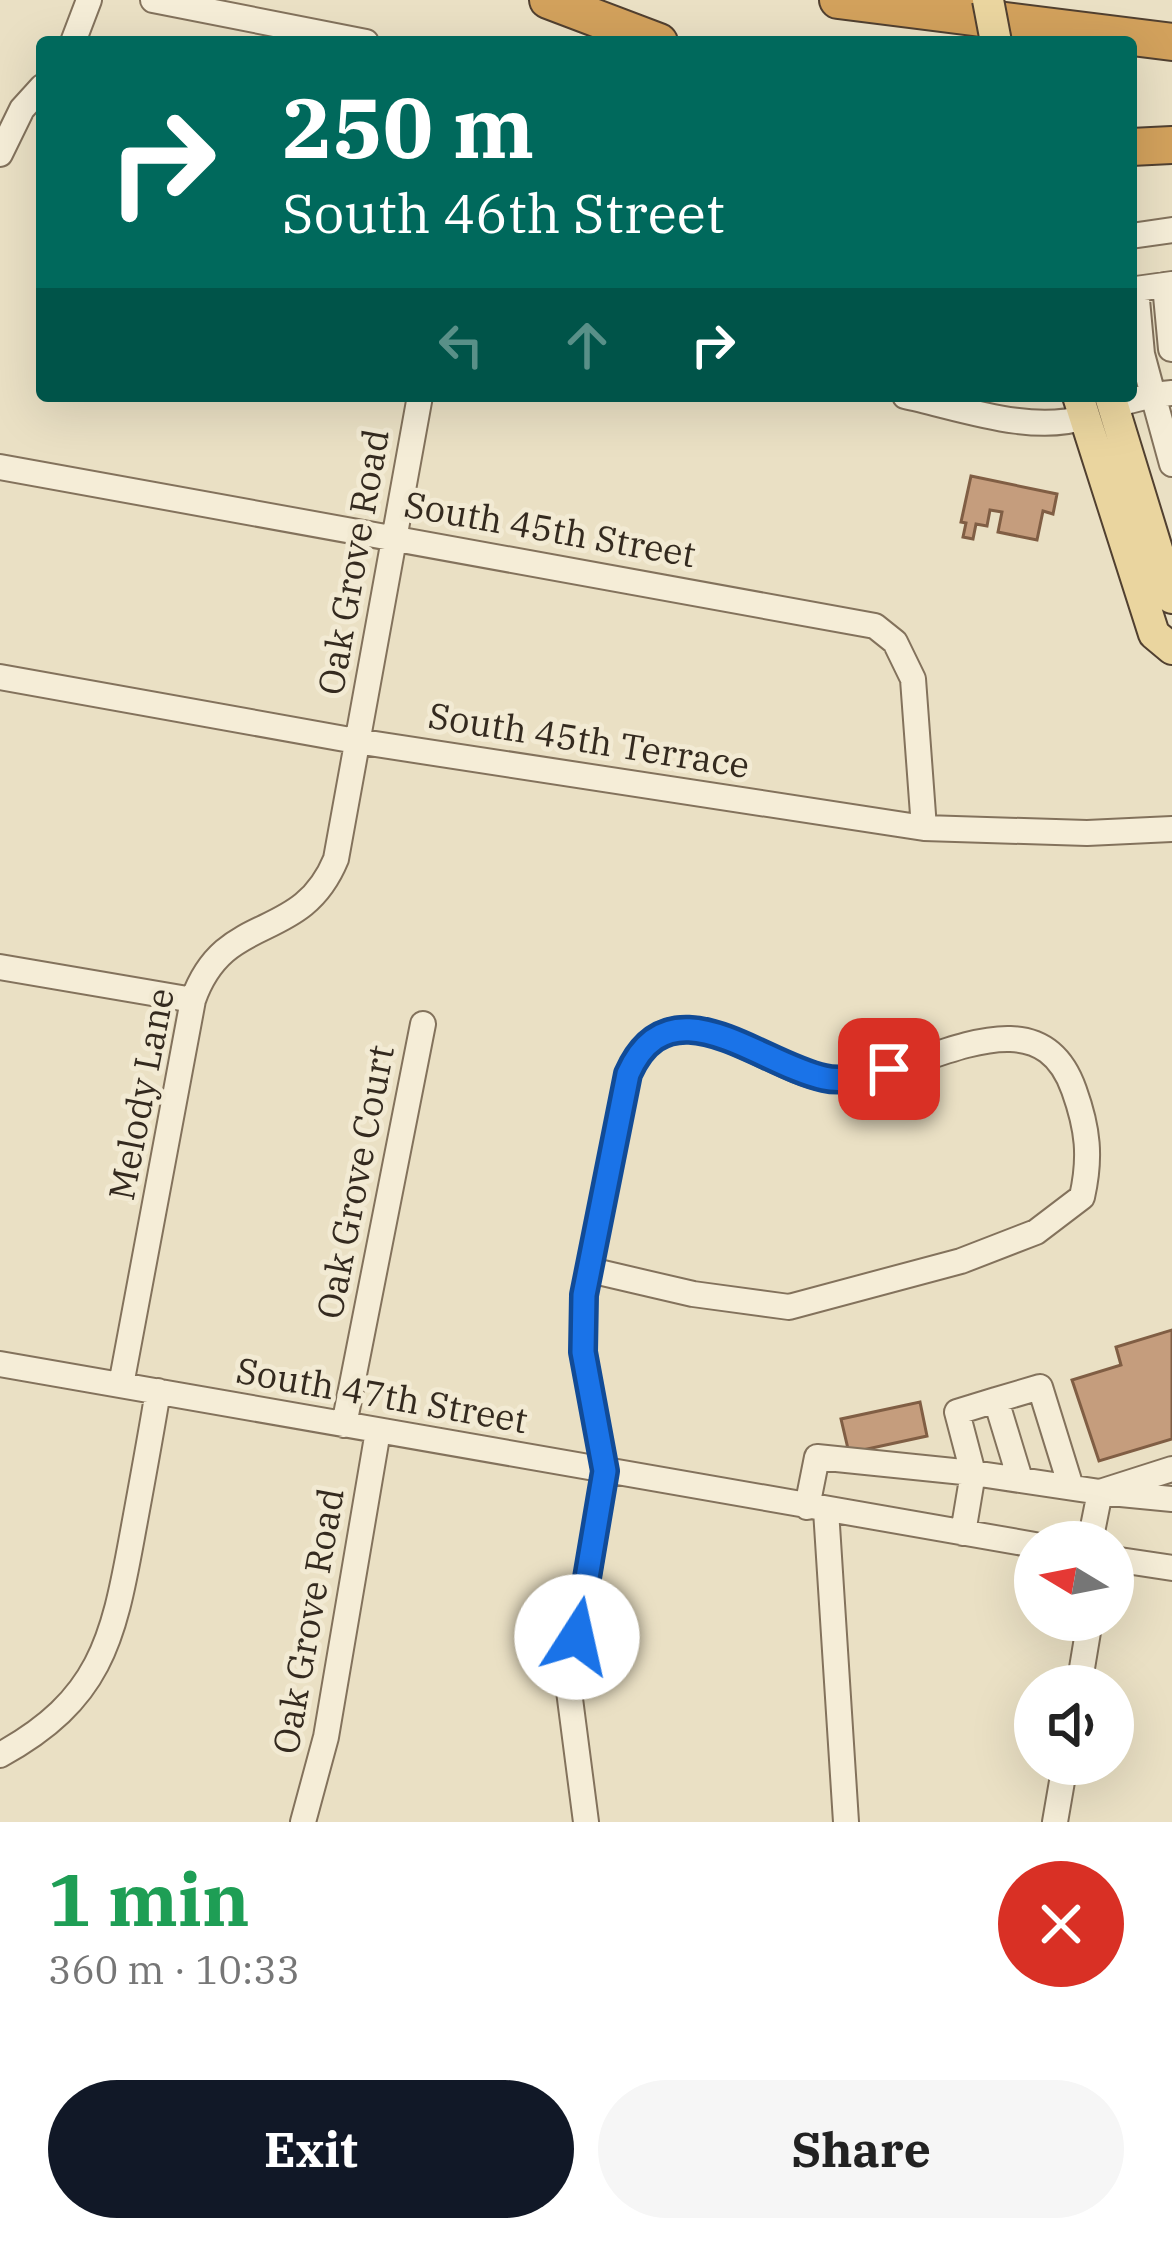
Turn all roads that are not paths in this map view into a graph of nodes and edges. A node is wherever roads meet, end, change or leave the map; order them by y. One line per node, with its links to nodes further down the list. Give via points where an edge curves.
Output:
1 (89, 0): 6 (street)
2 (153, 0): 7 (street)
3 (548, 0): 8 (highway)
4 (838, 0): 10 (highway)
5 (988, 0): 9 (main road, bridge)
6 (76, 36)
7 (336, 36)
8 (643, 36)
9 (995, 36)
10 (1124, 36)
11 (1137, 38): 12 (highway)
12 (1172, 42)
13 (36, 94): 16 (street)
14 (1172, 145): 15 (highway)
15 (1137, 147)
16 (0, 154)
17 (1172, 230): 18 (street)
18 (1137, 235)
19 (1169, 284): 20 (street); 22 (street)
20 (1137, 289)
21 (1137, 300): 23 (street)
22 (1171, 345): 23 (street)
23 (1142, 354): 24 (street)
24 (1163, 394): 28 (street)
25 (419, 402): 30 (street, Oak Grove Road)
26 (937, 402): 27 (street, via 1038,423 1069,422)
27 (1096, 404): 31 (main road)
28 (1172, 464)
29 (0, 467): 30 (street, South 45th Street)
30 (393, 538): 35 (street, Oak Grove Road); 36 (street, South 45th Street, via 875,626 895,642 913,679)
31 (1152, 546): 32 (main road); 33 (main road, via 1154,634)
32 (1172, 598)
33 (1172, 649)
34 (0, 677): 35 (street, South 45th Terrace)
35 (356, 741): 36 (street, South 45th Terrace); 39 (street, Melody Lane, via 336,859 316,895 282,922 227,946)
36 (924, 828): 37 (street, South 45th Terrace)
37 (1172, 830)
38 (0, 967): 39 (street)
39 (193, 1000): 43 (street, Melody Lane)
40 (423, 1024): 46 (street, Oak Grove Court)
41 (590, 1270): 41 (street, via 628,1074 639,1050 669,1033 709,1031 828,1080 997,1038 1023,1042 1065,1067 1090,1162 1082,1197 1036,1232 790,1307); 49 (street, via 583,1352)
42 (0, 1364): 43 (street, South 47th Street)
43 (121, 1385): 44 (street, South 47th Street)
44 (158, 1391): 46 (street, South 47th Street); 61 (street, via 117,1621 98,1665 68,1705)
45 (996, 1400): 50 (street, via 957,1412); 51 (street); 52 (street, via 1040,1388)
46 (344, 1425): 47 (street, South 47th Street)
47 (378, 1431): 49 (street, South 47th Street); 63 (street, Oak Grove Road, via 326,1737)
48 (1172, 1469): 53 (street)
49 (605, 1471): 55 (street, South 47th Street); 64 (street, via 569,1691)
50 (973, 1473): 51 (street); 55 (street, via 818,1457); 57 (street)
51 (1020, 1478): 52 (street)
52 (1071, 1487): 53 (street)
53 (1100, 1492): 54 (street); 56 (street)
54 (1172, 1499)
55 (817, 1508): 57 (street, South 47th Street); 65 (street)
56 (1094, 1521)
57 (963, 1533): 58 (street, South 47th Street)
58 (1014, 1542)
59 (1134, 1562): 60 (street)
60 (1172, 1568)
61 (0, 1755)
62 (1061, 1785): 66 (street)
63 (303, 1822)
64 (586, 1822)
65 (846, 1822)
66 (1055, 1822)

